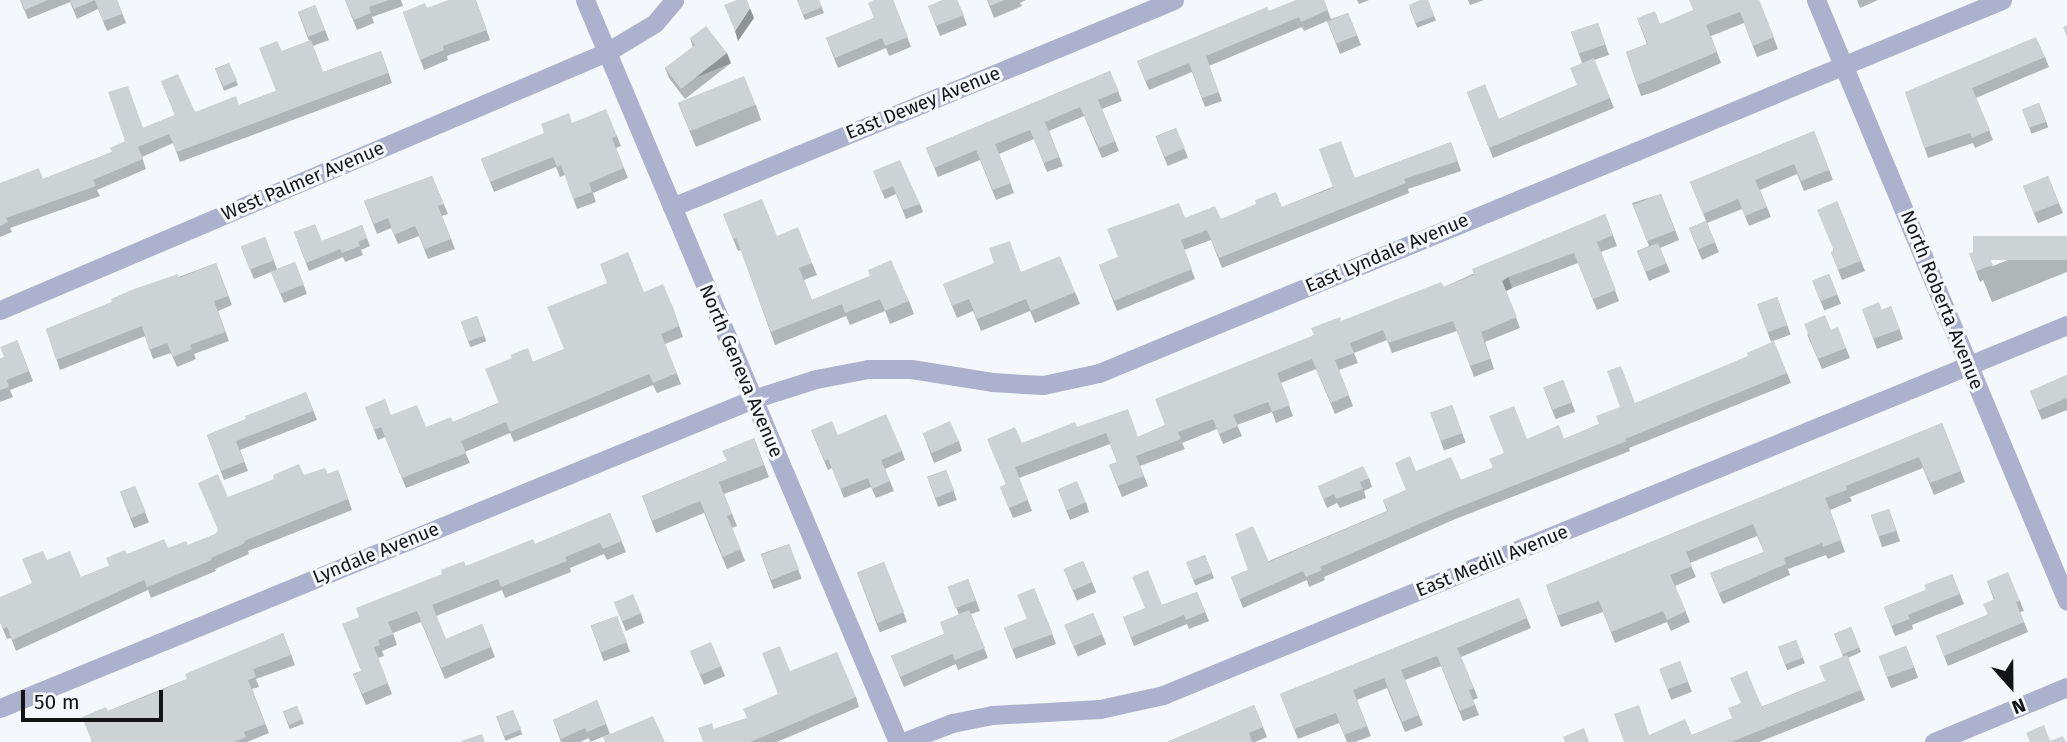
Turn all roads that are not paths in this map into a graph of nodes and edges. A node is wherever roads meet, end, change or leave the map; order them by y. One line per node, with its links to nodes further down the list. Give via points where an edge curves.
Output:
1 (585, 0): 6 (street, North Geneva Avenue)
2 (674, 0): 6 (street, West Palmer Avenue, via 655,23)
3 (1174, 0): 8 (street, East Dewey Avenue)
4 (1816, 0): 7 (street, North Roberta Avenue)
5 (2002, 0): 7 (street, East Lyndale Avenue)
6 (607, 52): 8 (street, North Geneva Avenue); 9 (street, West Palmer Avenue)
7 (1844, 63): 11 (street, North Roberta Avenue); 12 (street, East Lyndale Avenue, via 1099,373 1043,385 911,369 868,369)
8 (672, 207): 12 (street, North Geneva Avenue)
9 (0, 310)
10 (2067, 325): 11 (street, East Medill Avenue)
11 (1969, 365): 13 (street, North Roberta Avenue); 16 (street, East Medill Avenue, via 1163,695 1100,709 992,715 952,723)
12 (753, 399): 15 (street, Lyndale Avenue); 16 (street, North Geneva Avenue)
13 (2067, 601)
14 (2067, 687): 17 (street)
15 (0, 708)
16 (901, 742)
17 (1934, 742)

